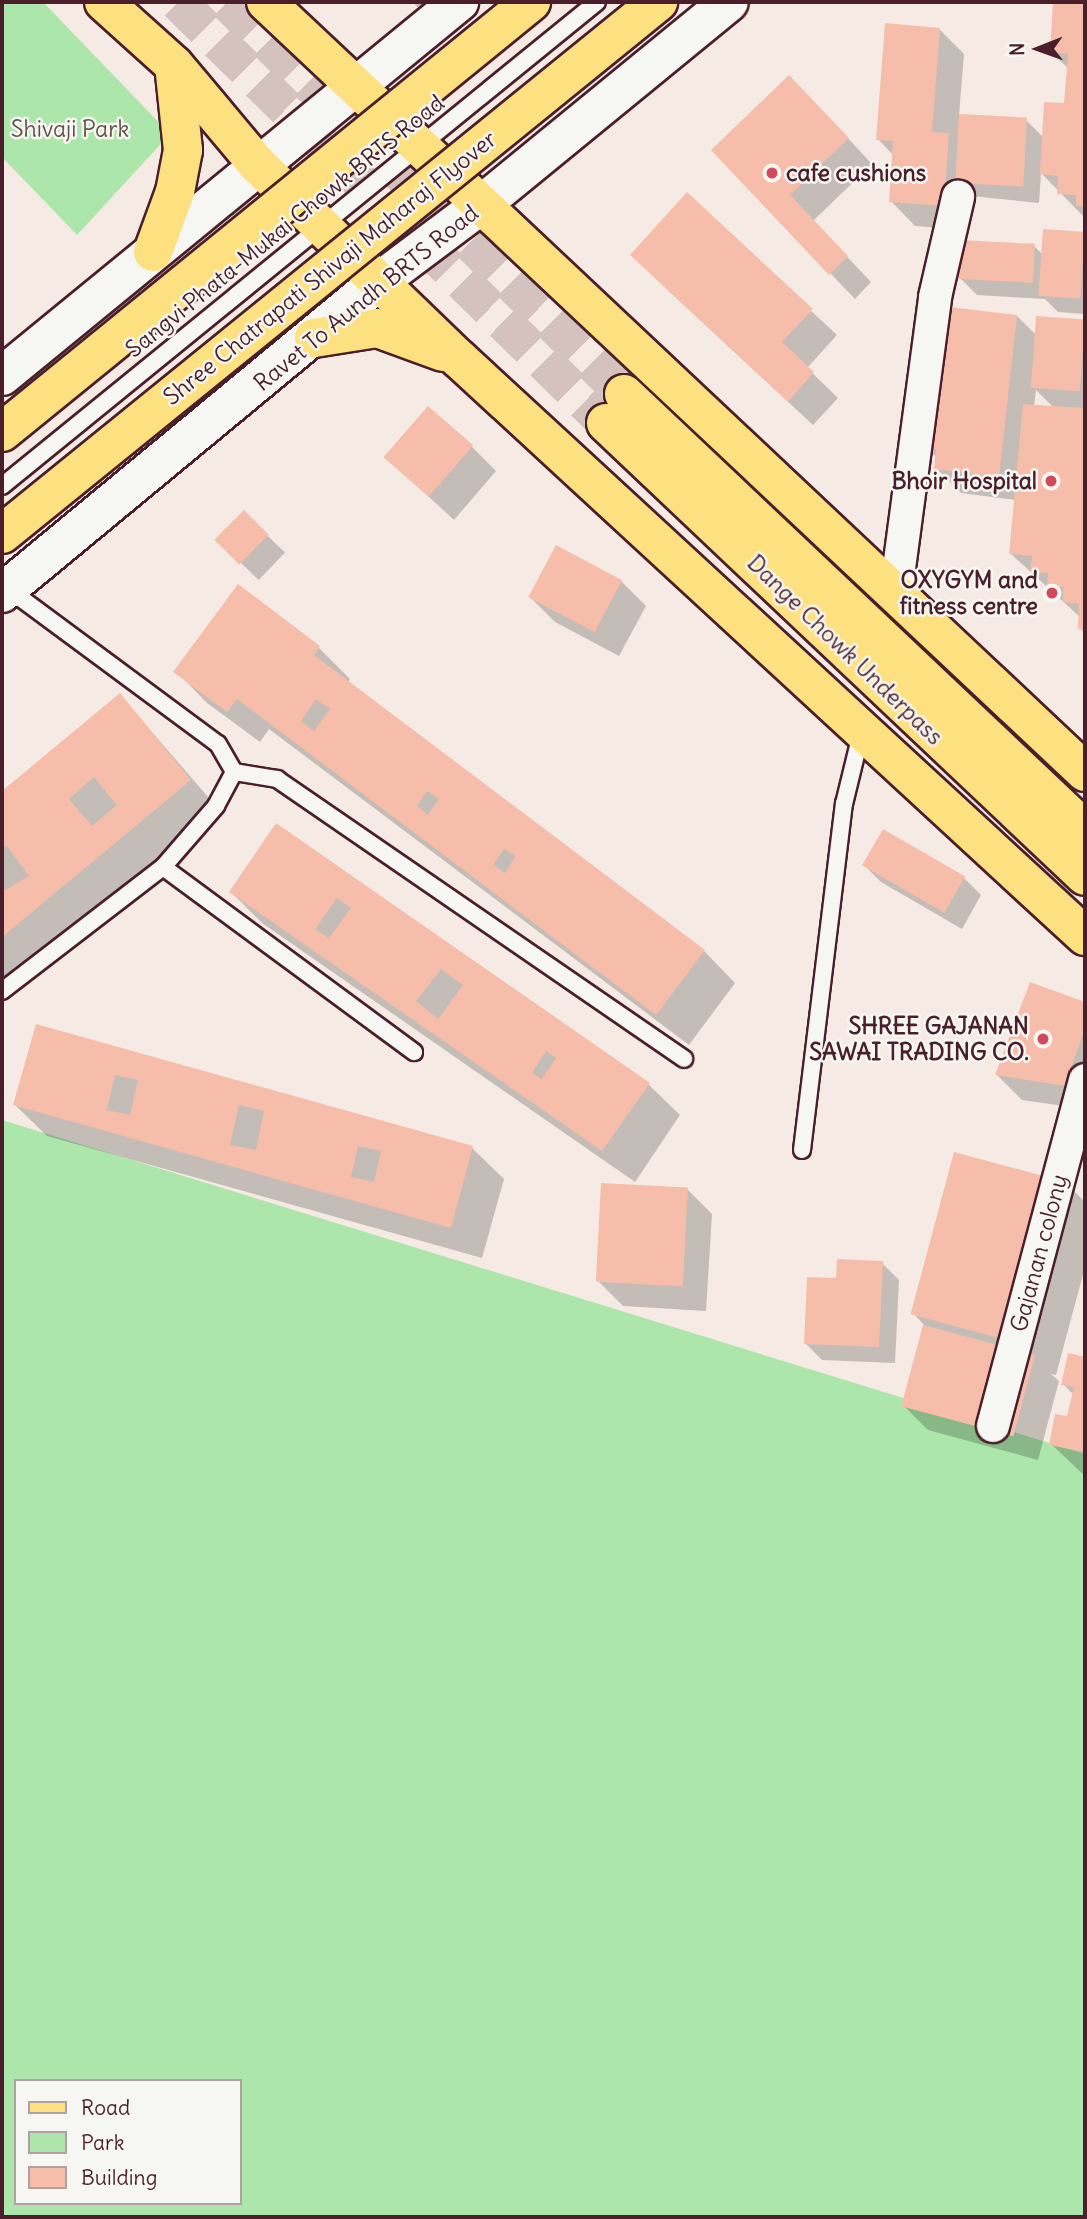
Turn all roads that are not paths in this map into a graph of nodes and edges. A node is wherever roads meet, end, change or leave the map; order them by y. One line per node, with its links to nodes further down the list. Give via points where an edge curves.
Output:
1 (104, 2): 8 (main road)
2 (266, 2): 9 (main road)
3 (459, 2): 9 (street)
4 (531, 2): 20 (main road, bridge)
5 (597, 2): 10 (lane, Sangvi Phata-Mukai Chowk BRTS Road)
6 (658, 2): 22 (main road, Shree Chatrapati Shivaji Maharaj Flyover, bridge)
7 (729, 2): 13 (street, Ravet To Aundh BRTS Road)
8 (174, 65): 11 (main road); 15 (main road, via 183,150 175,192)
9 (355, 86): 10 (main road); 11 (street)
10 (418, 147): 13 (main road); 14 (lane, Sangvi Phata-Mukai Chowk BRTS Road)
11 (258, 165): 14 (main road); 15 (street)
12 (958, 197): 24 (street, via 935,297)
13 (481, 205): 16 (street, Ravet To Aundh BRTS Road); 24 (main road)
14 (322, 224): 16 (main road); 21 (lane, Sangvi Phata-Mukai Chowk BRTS Road)
15 (153, 253): 19 (street)
16 (381, 280): 17 (street, Ravet To Aundh BRTS Road); 18 (main road)
17 (314, 338): 18 (main road, via 377,328); 23 (street, Ravet To Aundh BRTS Road)
18 (458, 358): 25 (main road)
19 (2, 376)
20 (2, 432)
21 (2, 485)
22 (2, 534)
23 (4, 591): 27 (lane, via 218,744)
24 (896, 591): 26 (main road)
25 (862, 729): 31 (main road); 36 (lane, via 844,804)
26 (1084, 769)
27 (234, 772): 29 (lane, via 216,806); 34 (lane, via 277,779)
28 (1085, 831): 30 (main road, Dange Chowk Underpass, via 615,409)
29 (163, 867): 32 (lane); 33 (lane)
30 (1085, 876)
31 (1085, 936)
32 (2, 991)
33 (414, 1052)
34 (684, 1059)
35 (1085, 1080): 37 (street, Gajanan colony)
36 (802, 1150)
37 (993, 1426)

